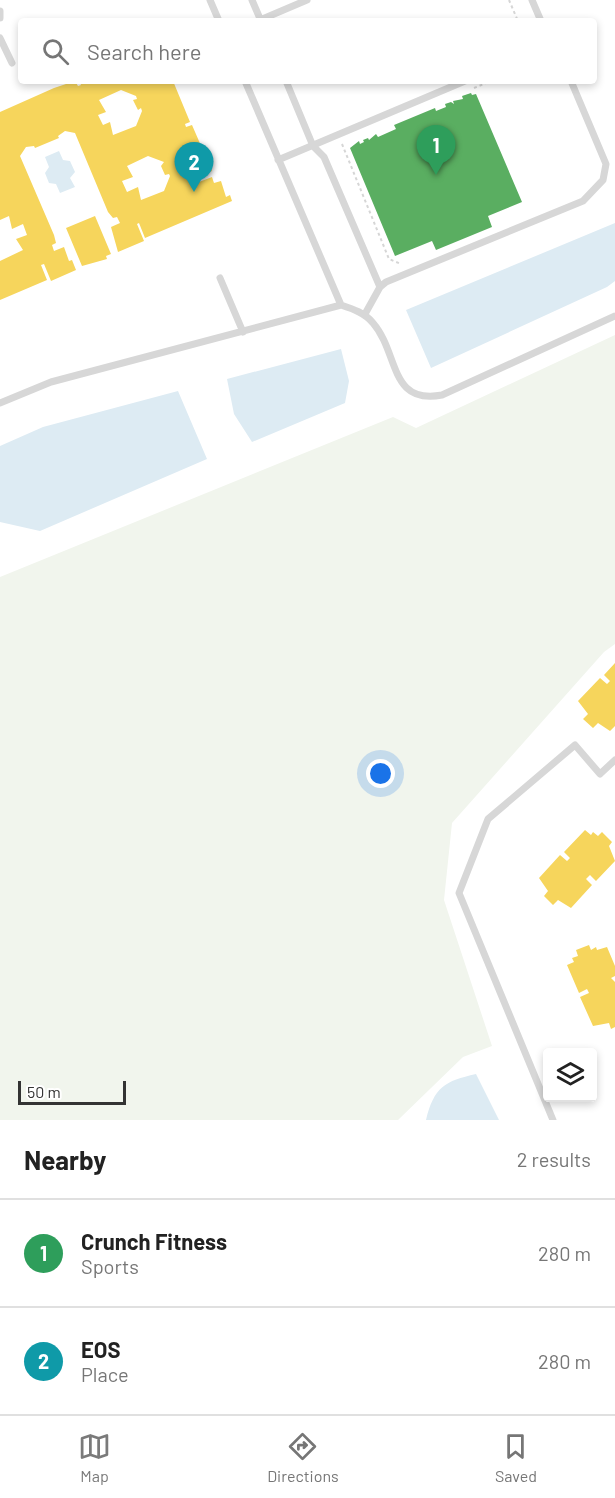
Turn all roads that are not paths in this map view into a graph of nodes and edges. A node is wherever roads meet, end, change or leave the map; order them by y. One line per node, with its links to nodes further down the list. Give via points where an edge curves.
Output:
1 (210, 0): 7 (lane)
2 (252, 0): 8 (lane)
3 (307, 0): 9 (lane)
4 (532, 0): 10 (lane)
5 (0, 11): 6 (lane)
6 (0, 18)
7 (218, 18)
8 (260, 18)
9 (266, 18)
10 (540, 18)
11 (0, 39): 12 (lane)
12 (12, 63)
13 (246, 84): 18 (lane)
14 (287, 84): 17 (lane)
15 (458, 84): 17 (lane)
16 (572, 84): 20 (lane, via 606,164 603,180 583,201)
17 (313, 146): 18 (lane); 20 (lane, via 324,157)
18 (278, 160): 21 (lane)
19 (220, 278): 24 (lane)
20 (380, 286): 22 (lane)
21 (341, 305): 22 (lane); 24 (lane)
22 (365, 315): 23 (lane, via 381,334 409,393 425,398 442,395)
23 (615, 316)
24 (243, 332): 25 (lane, via 51,382)
25 (0, 403)
26 (615, 760): 27 (lane, via 600,774 575,745 488,819 459,893)
27 (553, 1120)

